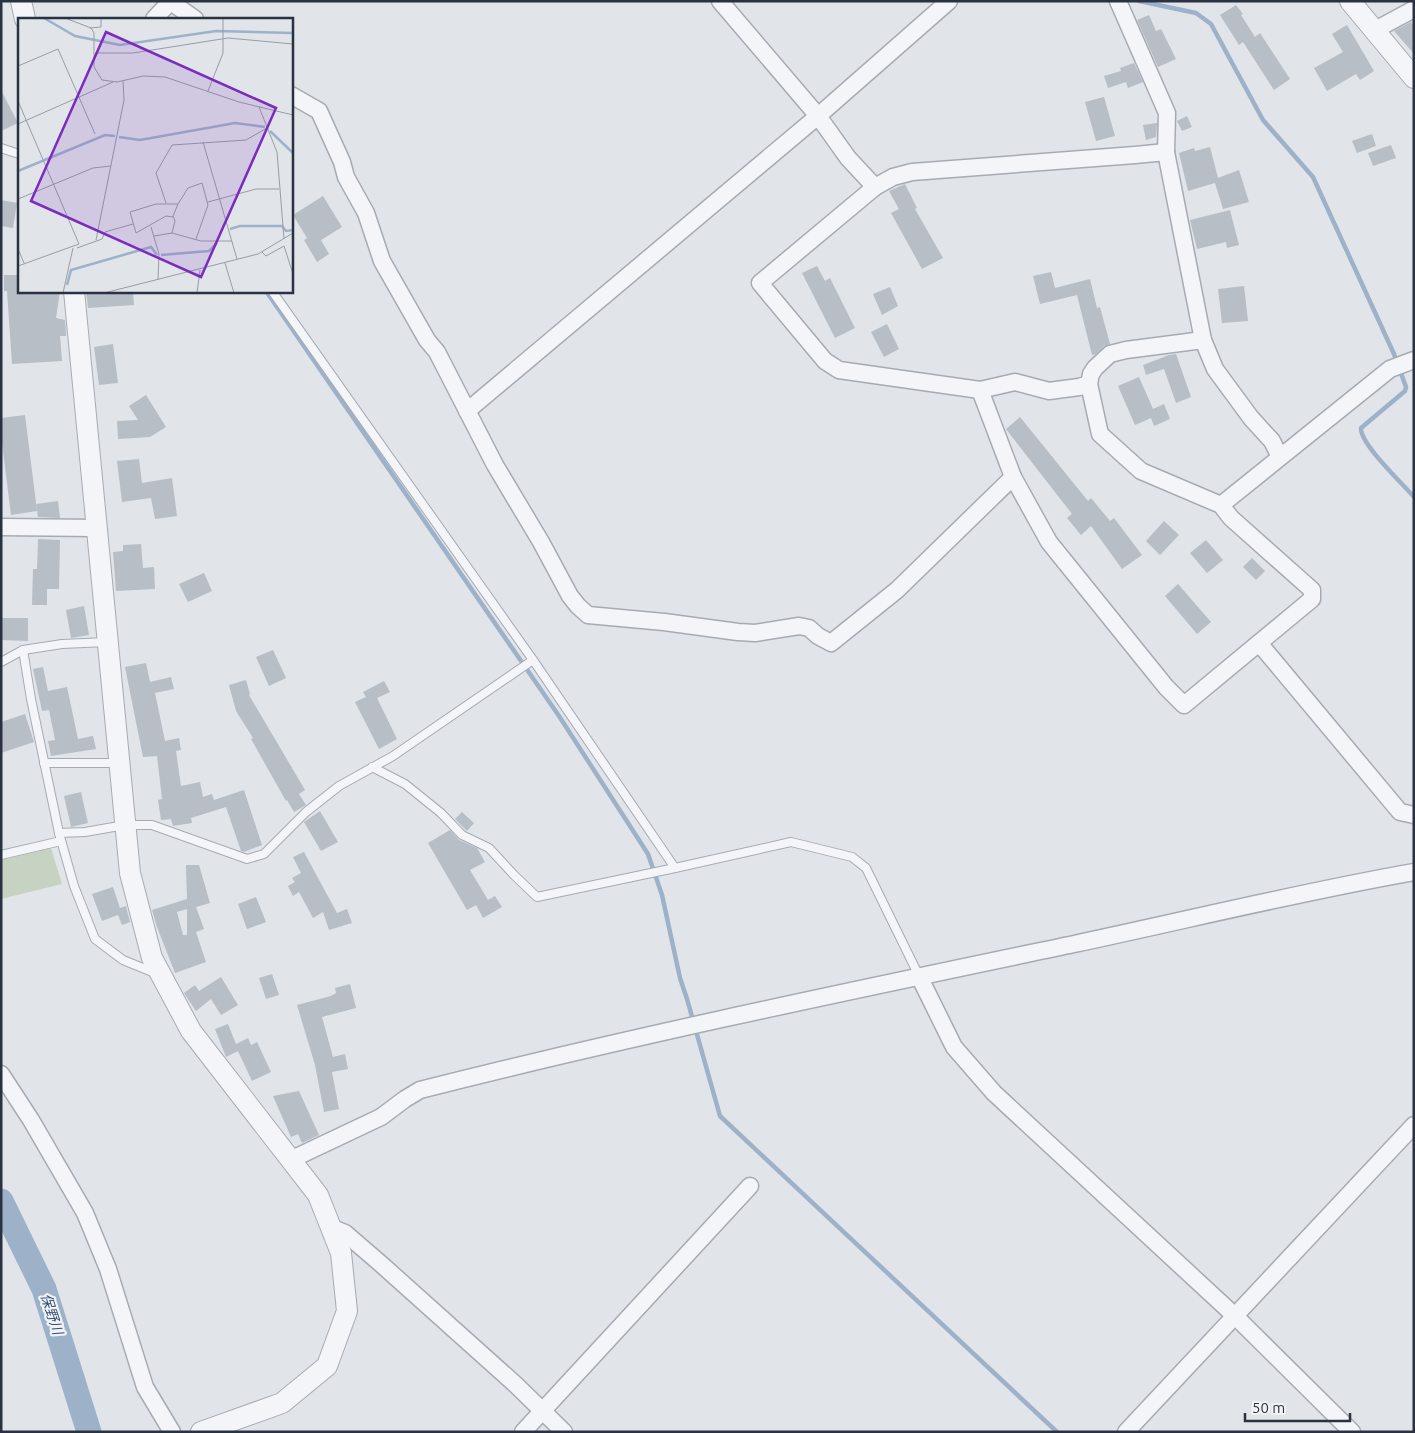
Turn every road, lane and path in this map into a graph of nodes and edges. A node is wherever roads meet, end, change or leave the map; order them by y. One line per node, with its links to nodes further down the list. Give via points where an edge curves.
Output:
1 (21, 1): 9 (street)
2 (720, 1): 14 (street)
3 (949, 1): 14 (street)
4 (1118, 1): 16 (street, via 1167,113)
5 (1350, 1): 11 (street)
6 (171, 2): 8 (street); 10 (street)
7 (1414, 9): 11 (street)
8 (156, 17)
9 (25, 18)
10 (194, 18)
11 (1375, 30): 12 (street)
12 (1414, 78)
13 (292, 96): 25 (street, via 319,111 346,177 364,208 382,261 437,352)
14 (818, 116): 18 (street, via 848,158); 25 (street)
15 (1, 148): 17 (lane)
16 (1166, 152): 18 (street, via 912,172 893,177); 21 (street)
17 (18, 154)
18 (875, 187): 24 (street, via 760,284 825,361 839,370)
19 (74, 292): 30 (street)
20 (273, 292): 34 (lane)
21 (1203, 340): 23 (street, via 1110,354 1090,374); 26 (street, via 1215,369 1272,441)
22 (1411, 361): 26 (street, via 1390,369)
23 (1089, 384): 24 (street, via 1049,391 1015,382); 28 (street, via 1100,434 1141,471)
24 (980, 390): 27 (street)
25 (467, 411): 27 (street, via 570,596 588,615 602,618 755,633 799,626 809,628 832,643 897,590)
26 (1280, 457): 28 (street)
27 (1013, 477): 32 (street, via 1049,542 1184,705)
28 (1221, 505): 32 (street, via 1231,518 1312,590 1312,599)
29 (1, 527): 30 (street)
30 (97, 528): 31 (street)
31 (108, 642): 33 (lane); 37 (street)
32 (1259, 642): 39 (street, via 1400,812)
33 (23, 650): 35 (lane); 36 (lane)
34 (533, 660): 38 (lane); 43 (lane)
35 (1, 662)
36 (44, 763): 37 (lane); 41 (lane)
37 (119, 763): 40 (street)
38 (372, 767): 40 (lane, via 339,786 306,812 264,854 247,859 152,825); 43 (lane, via 405,784 462,835 489,848 537,897)
39 (1414, 815)
40 (125, 825): 41 (lane); 45 (street, via 130,873 152,958)
41 (60, 837): 42 (lane); 45 (lane, via 74,886 95,939 123,960)
42 (1, 855)
43 (675, 868): 46 (lane, via 791,842 852,857 866,868)
44 (1414, 872): 46 (street)
45 (162, 976): 49 (street, via 191,1031)
46 (919, 976): 49 (street, via 545,1058 420,1090 381,1117); 52 (street, via 954,1047 994,1093)
47 (1, 1074): 54 (street, via 85,1213 108,1269 145,1388)
48 (1414, 1125): 52 (street)
49 (290, 1160): 51 (street, via 318,1195)
50 (750, 1186): 53 (street)
51 (330, 1227): 53 (street, via 345,1233 381,1264); 55 (street, via 341,1253 347,1311 327,1366 282,1404)
52 (1235, 1316): 58 (street); 59 (street)
53 (542, 1411): 56 (street); 57 (street)
54 (172, 1432)
55 (201, 1432)
56 (523, 1432)
57 (564, 1432)
58 (1126, 1432)
59 (1352, 1432)

